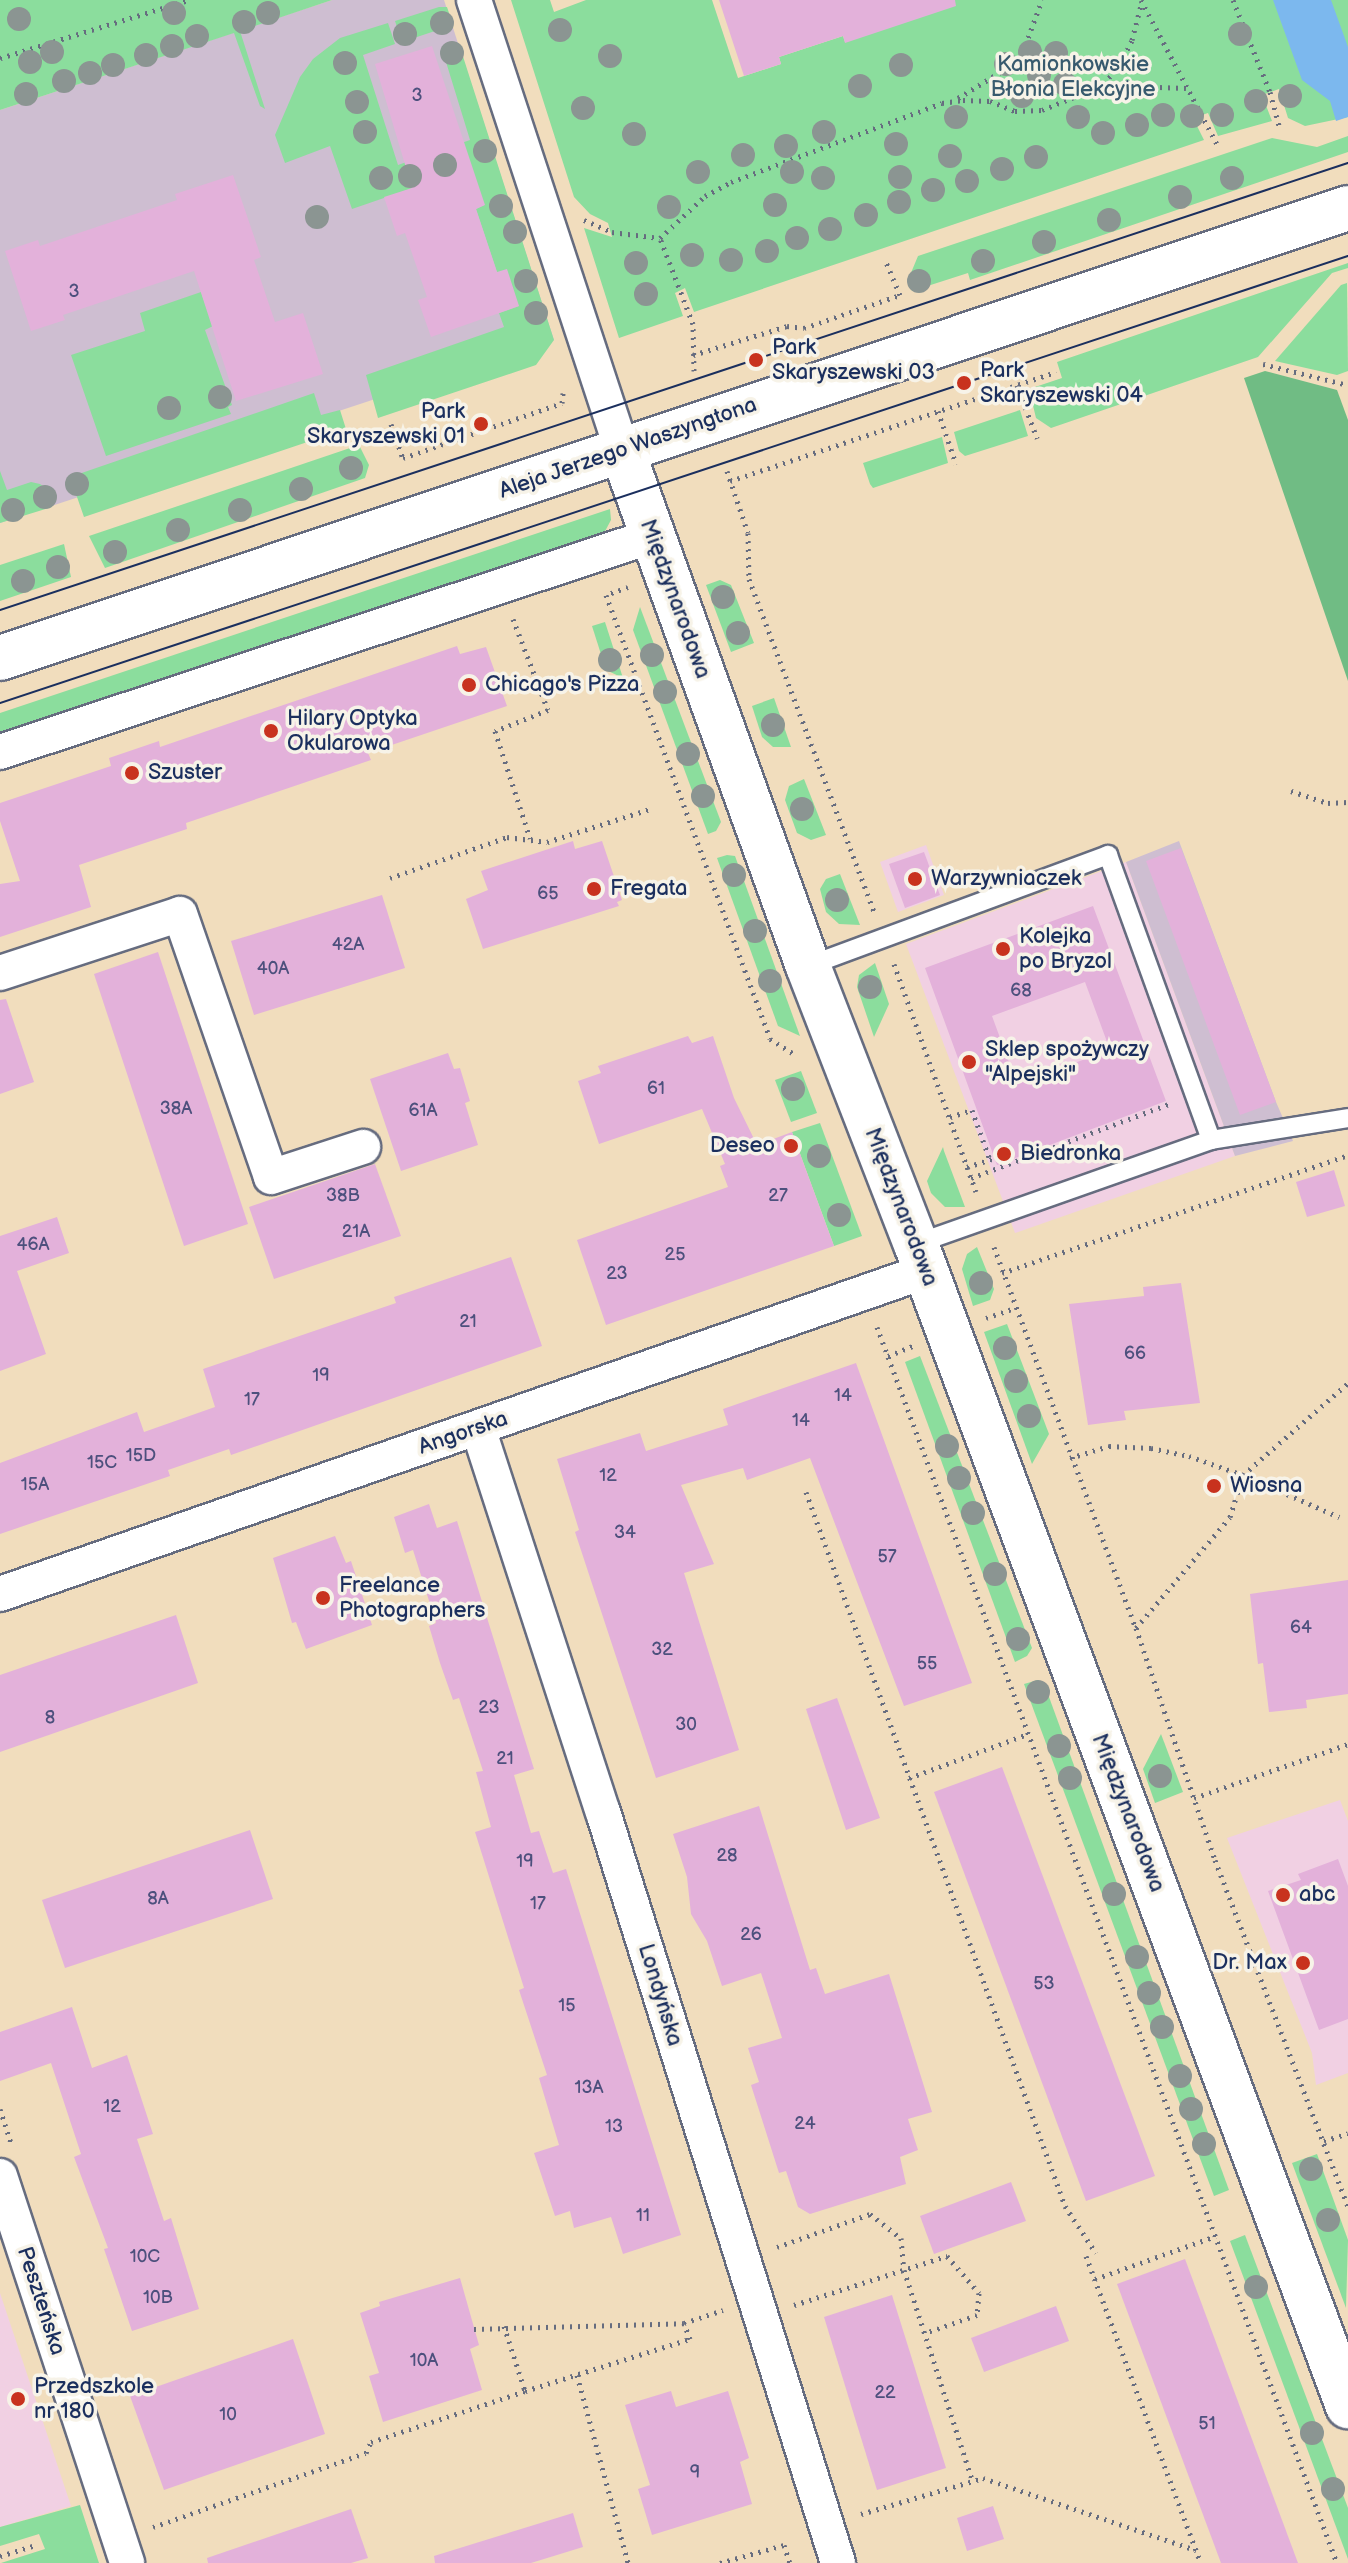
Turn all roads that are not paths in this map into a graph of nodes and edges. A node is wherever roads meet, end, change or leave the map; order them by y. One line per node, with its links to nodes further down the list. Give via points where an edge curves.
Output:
1 (474, 0): 3 (street, Międzynarodowa)
2 (1348, 208): 3 (street, Aleja Jerzego Waszyngtona)
3 (622, 450): 4 (street, Międzynarodowa); 5 (street, Aleja Jerzego Waszyngtona)
4 (658, 554): 6 (street); 7 (street, Międzynarodowa)
5 (0, 658)
6 (0, 752)
7 (808, 966): 10 (lane, via 1108,855); 12 (street, Międzynarodowa)
8 (0, 973): 11 (street, via 180,914 271,1177)
9 (1348, 1118): 10 (lane)
10 (1211, 1140): 12 (lane, via 986,1218)
11 (363, 1147)
12 (921, 1258): 13 (street, Angorska); 16 (street, Międzynarodowa)
13 (478, 1428): 14 (street, Angorska); 18 (street, Londyńska)
14 (0, 1594)
15 (0, 2176): 17 (street, Peszteńska)
16 (1348, 2406)
17 (127, 2563)
18 (838, 2563)

